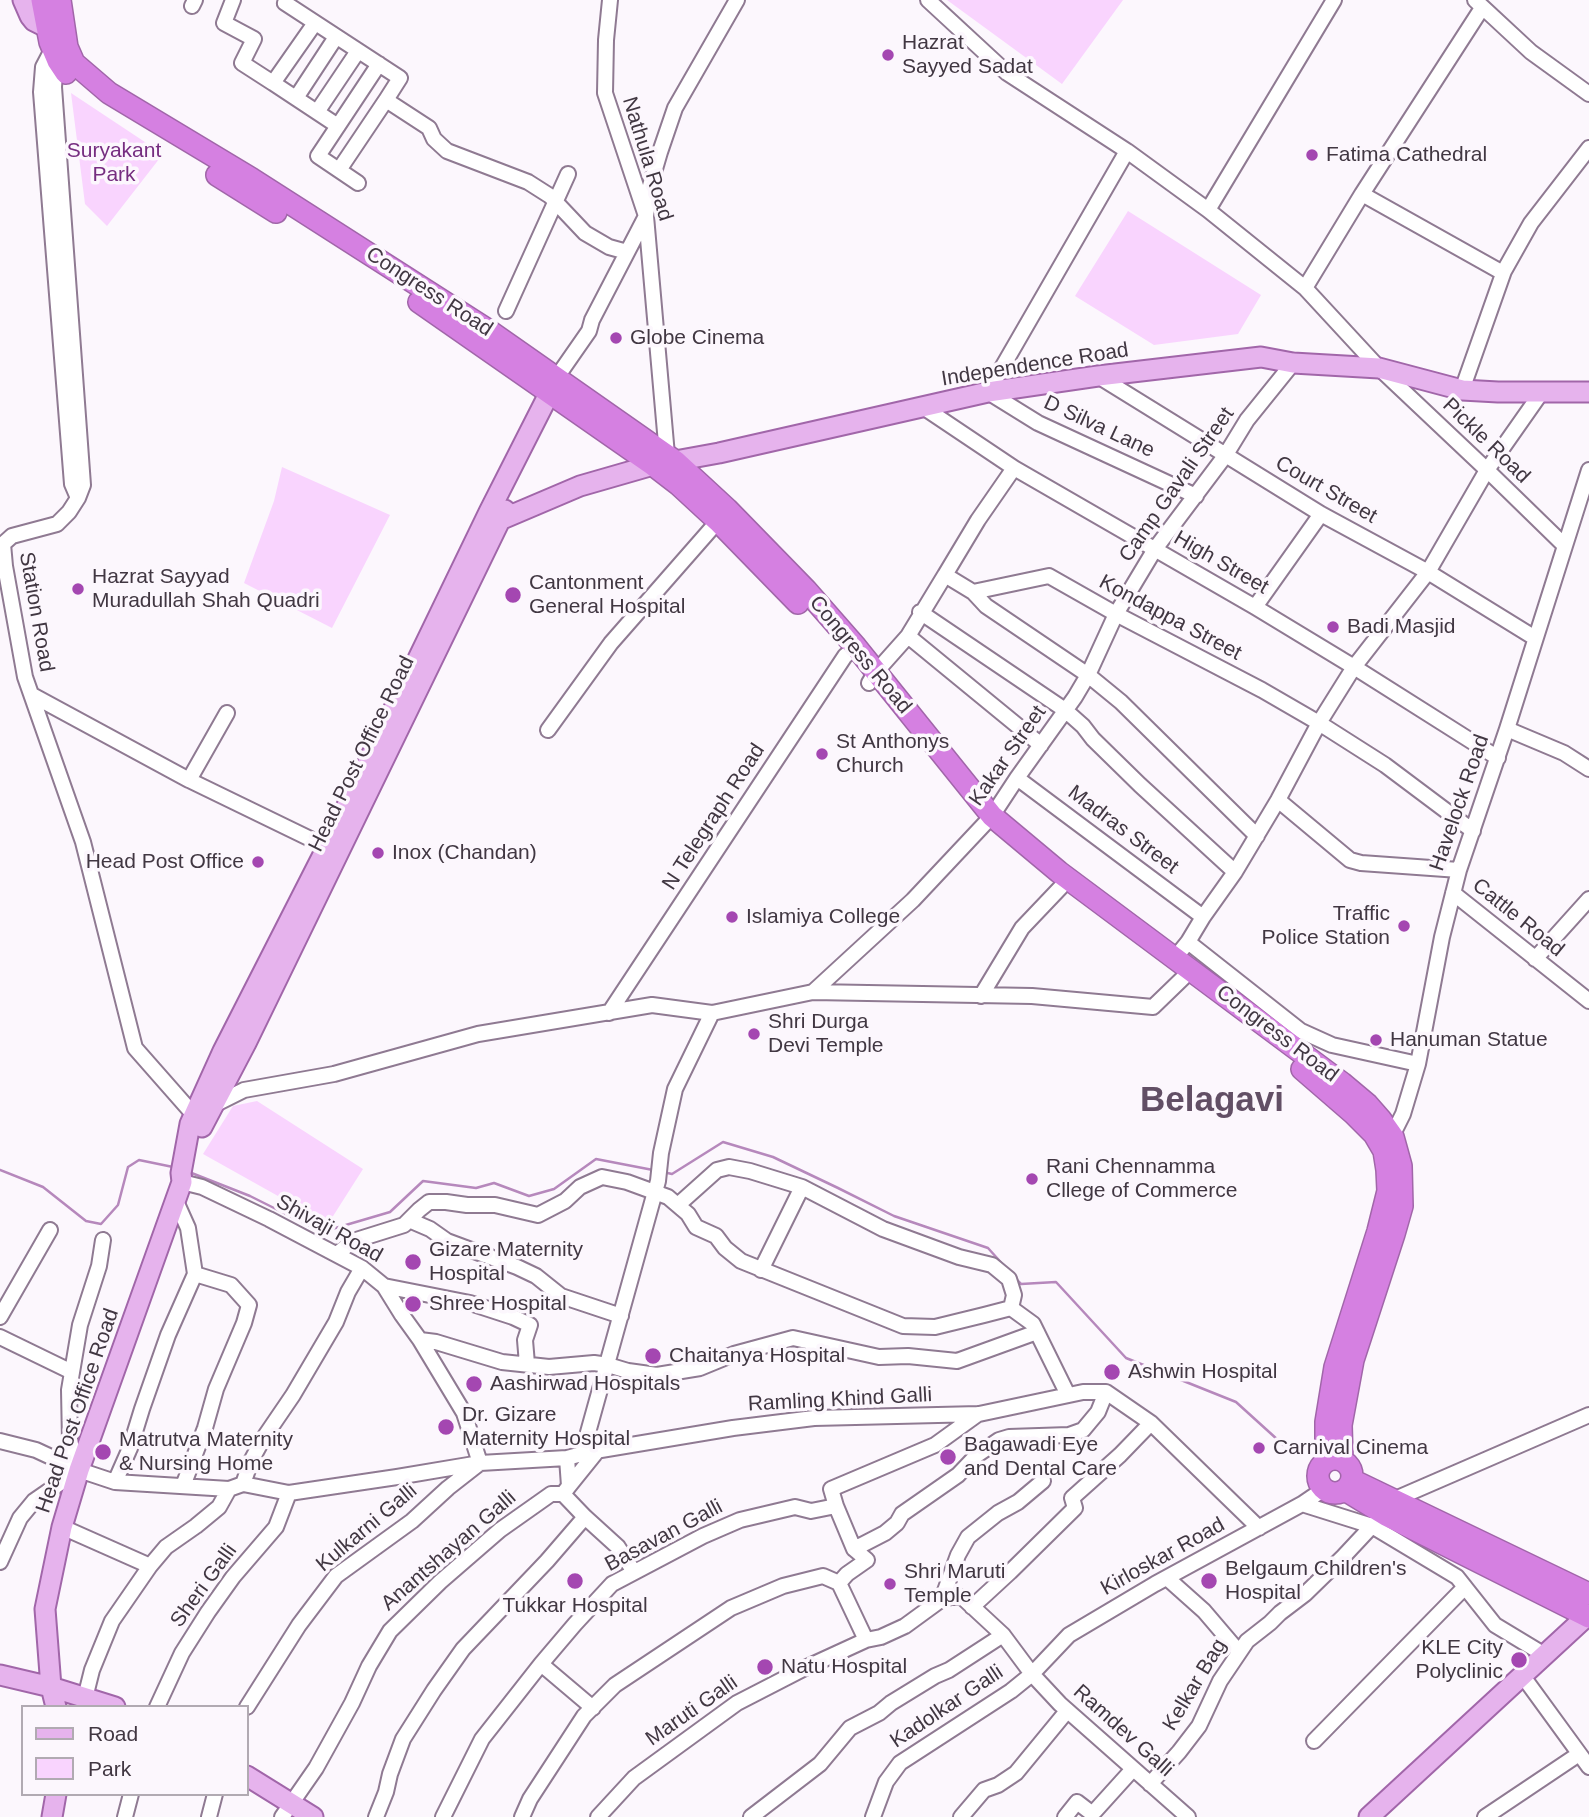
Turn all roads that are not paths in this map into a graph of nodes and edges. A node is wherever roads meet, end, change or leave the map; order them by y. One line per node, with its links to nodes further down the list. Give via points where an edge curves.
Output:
1 (23, 0): 9 (main road, via 34,21)
2 (233, 0): 14 (street, via 224,23 254,39 242,63)
3 (286, 0): 10 (street)
4 (610, 0): 28 (street, Nathula Road, via 605,93)
5 (737, 0): 28 (street, via 675,108 653,174)
6 (928, 0): 21 (street, Pickle Road, via 1007,73)
7 (1334, 0): 27 (street)
8 (1478, 4): 15 (street); 25 (street)
9 (54, 23): 36 (highway, Congress Road, via 74,63 108,93 488,330); 66 (street, Station Road, via 54,87 83,485 57,524 2,544)
10 (315, 23): 11 (street); 14 (street)
11 (336, 37): 12 (street); 16 (street)
12 (358, 51): 13 (street); 18 (street)
13 (379, 64): 17 (street, via 400,78); 19 (street)
14 (273, 83): 16 (street)
15 (1589, 94)
16 (296, 98): 18 (street)
17 (386, 100): 22 (street); 26 (street, via 429,128 447,151 528,182)
18 (317, 112): 19 (street)
19 (338, 126): 22 (street, via 318,156)
20 (1589, 149): 30 (street, via 1531,223)
21 (1127, 150): 27 (street, Pickle Road); 39 (street)
22 (339, 170): 24 (street)
23 (568, 174): 26 (street)
24 (358, 183)
25 (1362, 194): 30 (street); 31 (street)
26 (555, 202): 29 (street, via 584,233); 32 (street)
27 (1208, 210): 31 (street, Pickle Road)
28 (646, 216): 29 (street); 43 (street, Nathula Road)
29 (627, 252): 36 (street)
30 (1503, 273): 37 (street)
31 (1305, 288): 34 (street, Pickle Road)
32 (506, 311)
33 (1293, 363): 34 (main road, Independence Road); 35 (main road, Independence Road, via 1261,357); 42 (street, Camp Gavali Street)
34 (1378, 368): 37 (main road, Independence Road); 45 (street, Pickle Road)
35 (1098, 376): 39 (main road, Independence Road); 42 (street, Court Street)
36 (558, 388): 43 (highway, Congress Road); 49 (main road, Head Post Office Road); 51 (main road, Head Post Office Road)
37 (1462, 390): 40 (main road, Independence Road)
38 (1589, 391): 40 (main road, Independence Road)
39 (988, 392): 41 (main road, Independence Road); 47 (street, D Silva Lane, via 1038,423)
40 (1541, 393): 45 (street)
41 (923, 407): 43 (main road, Independence Road, via 719,453); 44 (street, High Street)
42 (1225, 456): 47 (street, Camp Gavali Street); 48 (street, Court Street)
43 (665, 460): 49 (main road, Independence Road, via 580,486); 50 (highway, Congress Road, via 679,485); 62 (highway, Congress Road, via 806,590)
44 (1014, 468): 53 (street, High Street); 55 (street)
45 (1488, 470): 52 (street, Pickle Road); 54 (street)
46 (1589, 470): 52 (street, Havelock Road)
47 (1196, 496): 53 (street, Camp Gavali Street)
48 (1321, 513): 54 (street, Court Street); 57 (street)
49 (500, 520): 51 (main road, Head Post Office Road)
50 (718, 521): 62 (highway, Congress Road); 71 (street, via 611,643)
51 (484, 538): 81 (main road, Head Post Office Road); 96 (main road, Head Post Office Road, via 264,1007)
52 (1564, 545): 61 (street, Havelock Road)
53 (1155, 549): 57 (street, High Street); 59 (street, Camp Gavali Street)
54 (1427, 572): 61 (street, Court Street); 63 (street)
55 (944, 575): 56 (street); 58 (street)
56 (973, 592): 59 (street, Kondappa Street, via 1049,576); 64 (street, via 998,615)
57 (1255, 607): 63 (street, High Street)
58 (920, 612): 60 (street); 67 (street)
59 (1116, 614): 64 (street, Camp Gavali Street); 69 (street, Kondappa Street)
60 (908, 636): 65 (street); 72 (street)
61 (1535, 638): 70 (street, Havelock Road)
62 (850, 651): 65 (highway, Congress Road); 93 (street, N Telegraph Road)
63 (1354, 667): 69 (street); 73 (street, High Street)
64 (1088, 675): 67 (street, Camp Gavali Street); 80 (street)
65 (872, 678): 78 (highway, Congress Road)
66 (32, 695): 76 (street); 96 (street, Station Road, via 83,842 135,1048)
67 (1065, 710): 72 (street, Kakar Street); 83 (street)
68 (226, 713): 76 (street)
69 (1320, 723): 77 (street); 79 (street, Kondappa Street)
70 (1507, 729): 73 (street, Havelock Road); 74 (street)
71 (548, 730)
72 (1041, 745): 75 (street, Kakar Street)
73 (1498, 758): 79 (street, Havelock Road)
74 (1589, 769)
75 (1017, 778): 78 (street, Kakar Street); 87 (street, Madras Street)
76 (189, 779): 81 (street)
77 (1278, 800): 80 (street); 82 (street, via 1355,862)
78 (989, 821): 84 (highway, Congress Road); 89 (highway, Congress Road); 90 (street, Kakar Street, via 913,900)
79 (1473, 831): 82 (street, Havelock Road)
80 (1257, 836): 83 (street)
81 (327, 847): 96 (main road, Head Post Office Road, via 223,1051)
82 (1459, 870): 85 (street, Havelock Road)
83 (1235, 872): 87 (street)
84 (1060, 887): 89 (highway, Congress Road); 91 (street, via 1022,928)
85 (1453, 893): 88 (street, Cattle Road); 95 (street, Havelock Road)
86 (1589, 899): 88 (street)
87 (1203, 917): 89 (street)
88 (1535, 959): 92 (street, Cattle Road)
89 (1184, 962): 91 (street, via 1153,1007); 95 (street, via 1332,1045); 97 (highway, Congress Road, via 1358,1097 1381,1120)
90 (813, 992): 91 (street); 94 (street)
91 (981, 996)
92 (1589, 1002)
93 (609, 1013): 94 (street, via 652,1005); 96 (street, via 478,1034 334,1074 244,1090)
94 (712, 1013): 99 (street, via 675,1090)
95 (1418, 1064): 97 (street, Havelock Road, via 1403,1114)
96 (203, 1111): 98 (main road, Head Post Office Road, via 200,1131 189,1135)
97 (1388, 1144): 128 (highway, via 1388,1191 1335,1367 1326,1422)
98 (181, 1178): 105 (street, Shivaji Road); 108 (street); 130 (main road, Head Post Office Road)
99 (656, 1187): 101 (street); 102 (street, via 602,1177 538,1214 495,1205 429,1202); 111 (street)
100 (802, 1187): 101 (street, via 729,1167 717,1170); 107 (street); 110 (street, via 883,1229 992,1265 1009,1279 1014,1295)
101 (678, 1204): 107 (street, via 696,1227 716,1237 741,1261)
102 (409, 1220): 105 (street, via 353,1241); 111 (street, via 447,1241 536,1276 561,1296)
103 (50, 1230): 112 (street)
104 (103, 1240): 118 (street)
105 (337, 1254): 106 (street, Shivaji Road)
106 (362, 1268): 109 (street, Shivaji Road); 134 (street, via 336,1322)
107 (761, 1270): 110 (street, via 903,1326 935,1327)
108 (195, 1274): 132 (street, via 167,1335); 133 (street, via 231,1285 249,1306)
109 (384, 1286): 115 (street, Shivaji Road); 116 (street, via 470,1303 530,1325 525,1340)
110 (1010, 1308): 113 (street)
111 (621, 1316): 117 (street)
112 (0, 1317)
113 (1037, 1332): 117 (street, via 957,1361 879,1357 793,1338 700,1367 657,1375); 120 (street)
114 (0, 1337): 118 (street)
115 (420, 1340): 116 (street, via 502,1362); 129 (street, Shivaji Road, via 464,1413)
116 (527, 1364): 117 (street)
117 (608, 1365): 126 (street)
118 (72, 1372): 130 (street, via 70,1441)
119 (1106, 1392): 120 (street, Ramling Khind Galli); 123 (street); 144 (street, via 1098,1412 1083,1430 999,1440 901,1514 885,1533)
120 (1068, 1395): 121 (street, Ramling Khind Galli)
121 (979, 1414): 125 (street, Ramling Khind Galli, via 814,1418); 139 (street, via 935,1445 831,1489)
122 (1589, 1415): 140 (street)
123 (1151, 1423): 143 (street); 152 (street, via 1072,1498 1074,1508)
124 (0, 1441): 130 (street, Ramling Khind Galli, via 36,1450)
125 (598, 1450): 126 (street, Ramling Khind Galli); 136 (street)
126 (582, 1454): 127 (street, Ramling Khind Galli)
127 (567, 1458): 129 (street, Ramling Khind Galli); 136 (street)
128 (1334, 1460): 135 (highway, via 1346,1462 1352,1470); 135 (highway, via 1318,1471 1318,1478 1320,1484)
129 (480, 1462): 137 (street, Ramling Khind Galli); 167 (street, Kulkarni Galli, via 412,1521 337,1576 299,1625)
130 (79, 1470): 132 (street, Ramling Khind Galli); 142 (main road, Head Post Office Road); 145 (street, via 34,1501 20,1518)
131 (1043, 1481): 151 (street, via 968,1537)
132 (115, 1482): 133 (street, Ramling Khind Galli)
133 (183, 1486): 134 (street, Ramling Khind Galli)
134 (236, 1486): 137 (street, Ramling Khind Galli); 146 (street, via 219,1507 166,1547)
135 (1340, 1487): 138 (street, Kirloskar Road); 140 (highway)
136 (566, 1490): 141 (street); 179 (street, Anantshayan Galli, via 551,1494 500,1530 390,1631 316,1768)
137 (289, 1493): 166 (street, Sheri Galli, via 275,1527 208,1612)
138 (1302, 1504): 140 (street); 143 (street, Kirloskar Road)
139 (836, 1506): 144 (street); 147 (street, Basavan Galli, via 811,1511 795,1507 740,1520)
140 (1384, 1514): 150 (street); 153 (highway); 156 (street, Kelkar Bag, via 1306,1594 1247,1641)
141 (585, 1517): 147 (street, via 618,1547); 185 (street, via 463,1648 433,1690 403,1739)
142 (62, 1527): 146 (street); 162 (main road, Head Post Office Road, via 45,1609)
143 (1259, 1528): 148 (street, Kirloskar Road)
144 (854, 1549): 149 (street, via 867,1560)
145 (0, 1562)
146 (150, 1566): 163 (street, via 112,1621)
147 (634, 1572): 158 (street, Basavan Galli, via 612,1584)
148 (1167, 1578): 156 (street); 159 (street, Kirloskar Road, via 1069,1635)
149 (839, 1583): 155 (street); 168 (street, via 823,1576 810,1579 732,1608 615,1685)
150 (1465, 1587): 157 (street, via 1495,1625); 170 (street)
151 (942, 1599): 152 (street, via 962,1597); 155 (street, Maruti Galli, via 905,1626)
152 (972, 1608): 154 (street, Ramdev Galli)
153 (1588, 1610): 157 (main road)
154 (1003, 1635): 159 (street, Ramdev Galli); 189 (street, via 850,1728 820,1764)
155 (866, 1640): 188 (street, Maruti Galli, via 737,1703 634,1779)
156 (1240, 1652): 175 (street, Kelkar Bag, via 1199,1726)
157 (1544, 1654): 161 (main road)
158 (541, 1664): 168 (street); 186 (street, Basavan Galli, via 482,1739)
159 (1032, 1674): 169 (street, Ramdev Galli); 190 (street, Kadolkar Galli, via 900,1763 886,1782)
160 (0, 1675): 162 (main road)
161 (1522, 1675): 171 (street); 180 (main road)
162 (51, 1687): 163 (main road); 164 (main road, Head Post Office Road)
163 (85, 1698): 165 (main road)
164 (56, 1705)
165 (108, 1705)
166 (158, 1705)
167 (248, 1705)
168 (593, 1708): 187 (street)
169 (1067, 1711): 173 (street, Ramdev Galli); 191 (street, via 1016,1773 984,1790)
170 (1314, 1741)
171 (1579, 1754): 172 (street); 194 (street)
172 (1589, 1767)
173 (1133, 1769): 175 (street, Ramdev Galli); 192 (street, via 1095,1811 1077,1802)
174 (248, 1777): 179 (main road)
175 (1150, 1784): 193 (street, Ramdev Galli)
176 (56, 1796): 181 (main road)
177 (130, 1796): 182 (street)
178 (214, 1796): 183 (street)
179 (286, 1810): 184 (main road)
180 (1374, 1815)
181 (52, 1817)
182 (125, 1817)
183 (209, 1817)
184 (313, 1817)
185 (376, 1817)
186 (443, 1817)
187 (522, 1817)
188 (598, 1817)
189 (751, 1817)
190 (873, 1817)
191 (961, 1817)
192 (1065, 1817)
193 (1188, 1817)
194 (1485, 1817)

